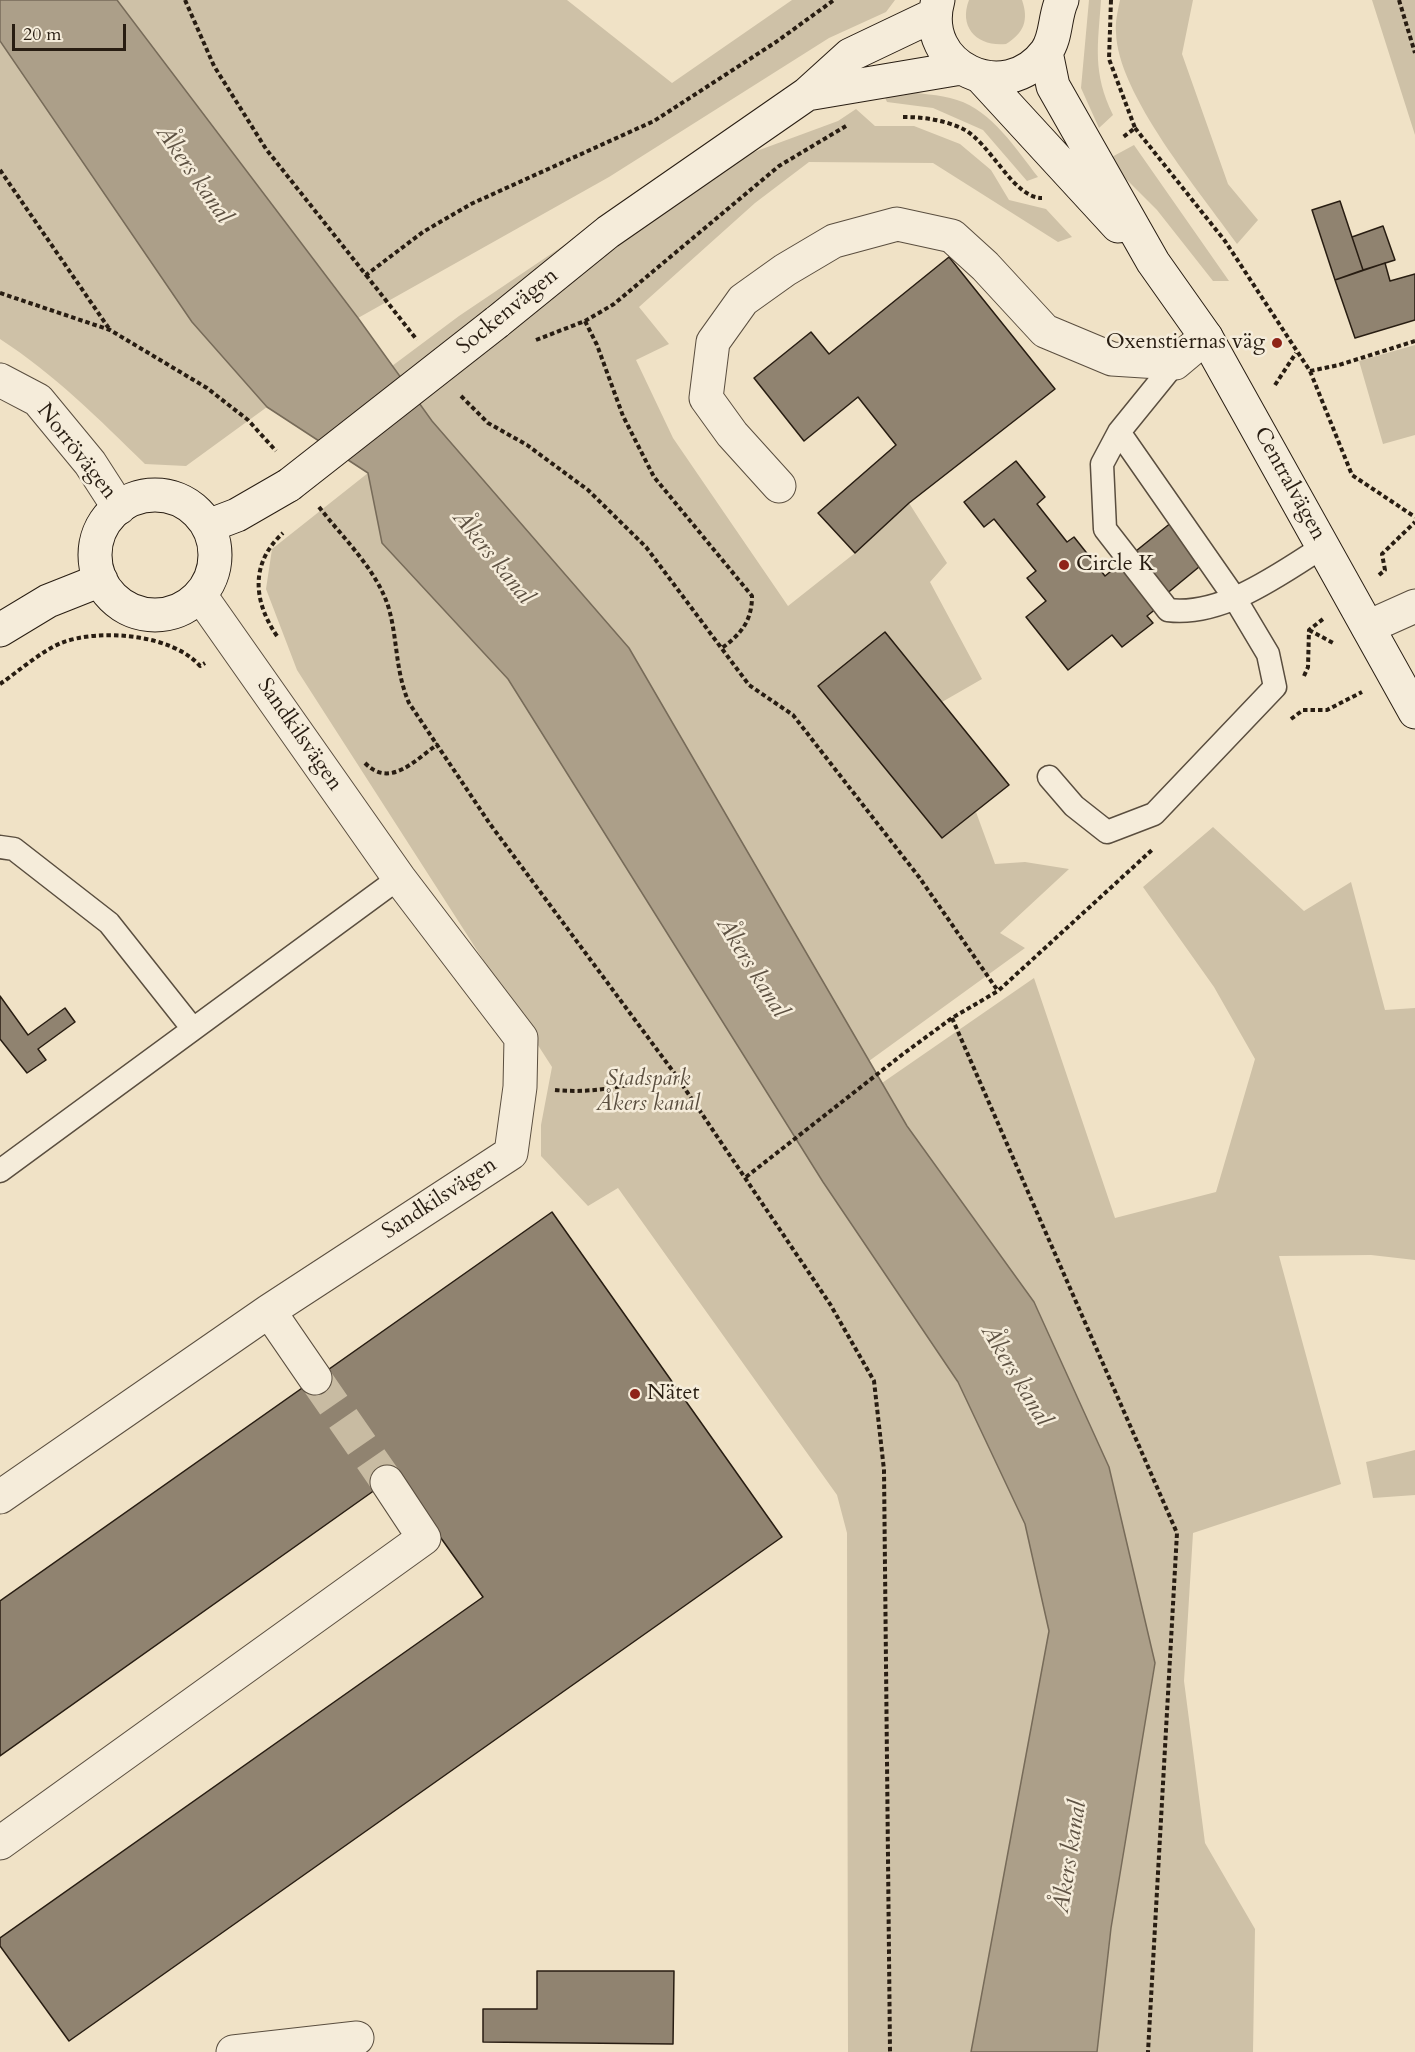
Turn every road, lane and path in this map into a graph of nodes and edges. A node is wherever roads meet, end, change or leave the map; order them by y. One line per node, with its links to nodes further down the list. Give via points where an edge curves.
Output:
1 (185, 0): 16 (path, via 214,66 266,149)
2 (834, 0): 16 (path, via 654,121 471,204 423,232)
3 (1111, 0): 13 (path, via 1109,59)
4 (1399, 0): 8 (path)
5 (1058, 4): 7 (street, via 1055,33)
6 (936, 8): 9 (street, Sockenvägen, via 937,37 946,54); 10 (street, Sockenvägen, via 850,55)
7 (1046, 52): 9 (street, Sockenvägen, via 1031,67 1012,76); 14 (street, Centralvägen, via 1053,86)
8 (1415, 53)
9 (971, 73): 10 (street, Sockenvägen); 14 (street, Centralvägen)
10 (807, 94): 31 (street, Sockenvägen, bridge, via 609,232 497,322)
11 (900, 117): 14 (path, via 921,117 963,129 982,143 1033,198 1042,198)
12 (857, 123): 18 (path, via 778,166 614,304)
13 (1135, 128): 14 (path); 24 (path, via 1226,241)
14 (1084, 169): 20 (street, Centralvägen)
15 (0, 170): 19 (path)
16 (366, 275): 23 (path)
17 (0, 293): 19 (path)
18 (585, 321): 22 (path); 51 (path, via 623,416 654,477 752,596 752,614 740,635)
19 (110, 330): 31 (path, via 207,388 248,420)
20 (1206, 337): 25 (street); 39 (street, Centralvägen)
21 (1415, 341): 26 (path)
22 (531, 342)
23 (422, 346)
24 (1296, 353): 26 (path); 29 (path)
25 (1175, 363): 30 (lane); 32 (street, via 1112,359 1045,331 985,266 951,236 897,224 834,241 743,300 713,342 706,398)
26 (1310, 371): 35 (path, via 1352,475)
27 (0, 380): 34 (street, Norrövägen, via 38,400 90,463)
28 (457, 390): 51 (path, via 488,423 588,490 646,547)
29 (1272, 390)
30 (1119, 432): 42 (lane); 42 (lane, via 1102,464 1105,530 1168,610 1213,608)
31 (285, 471): 37 (street, Sockenvägen, via 237,515)
32 (778, 486)
33 (317, 504): 56 (path, via 382,589 390,611 400,682)
34 (119, 508): 37 (street, via 140,497 161,495 195,510); 40 (street, via 98,536 96,558)
35 (1415, 517)
36 (1415, 522): 44 (path, via 1382,554 1384,570)
37 (208, 526): 41 (street, via 214,558 212,573)
38 (287, 530): 45 (path, via 267,552 258,574 258,598)
39 (1324, 546): 42 (lane); 44 (street, Centralvägen)
40 (101, 580): 41 (street, via 116,600 147,614 170,613); 46 (street, via 48,601)
41 (200, 595): 48 (street, Sandkilsvägen)
42 (1234, 597): 58 (lane, via 1268,654 1275,687 1154,814 1107,832 1074,806)
43 (1415, 606): 44 (street)
44 (1361, 613): 54 (street, Centralvägen)
45 (265, 617): 48 (path); 49 (path)
46 (0, 630)
47 (1310, 630): 50 (path)
48 (233, 641): 52 (path, via 200,666 170,645 86,635 59,644); 60 (street, Sandkilsvägen)
49 (281, 642)
50 (1338, 645)
51 (722, 648): 61 (path, via 749,685 794,715 919,877)
52 (0, 684)
53 (1363, 691): 55 (path, via 1327,710 1303,710)
54 (1415, 712)
55 (1287, 722)
56 (438, 744): 57 (path, via 396,774 382,774); 65 (path, via 490,824)
57 (360, 756)
58 (1050, 777)
59 (0, 847): 63 (lane, via 15,849 109,923)
60 (399, 878): 63 (lane); 66 (street, Sandkilsvägen, via 521,1038)
61 (998, 991)
62 (952, 1018): 77 (path, via 1177,1533)
63 (193, 1029): 67 (lane)
64 (903, 1054): 68 (path)
65 (675, 1074): 66 (path, via 618,1089 580,1092); 68 (path)
66 (520, 1087): 69 (street, Sandkilsvägen, via 511,1153)
67 (0, 1171)
68 (746, 1178): 76 (path, via 830,1304 874,1381 884,1470)
69 (269, 1311): 70 (street); 72 (street, Sandkilsvägen)
70 (315, 1378)
71 (387, 1482): 73 (street, via 424,1538)
72 (0, 1497)
73 (0, 1843)
74 (357, 2038): 75 (street)
75 (233, 2052)
76 (890, 2052)
77 (1148, 2052)

